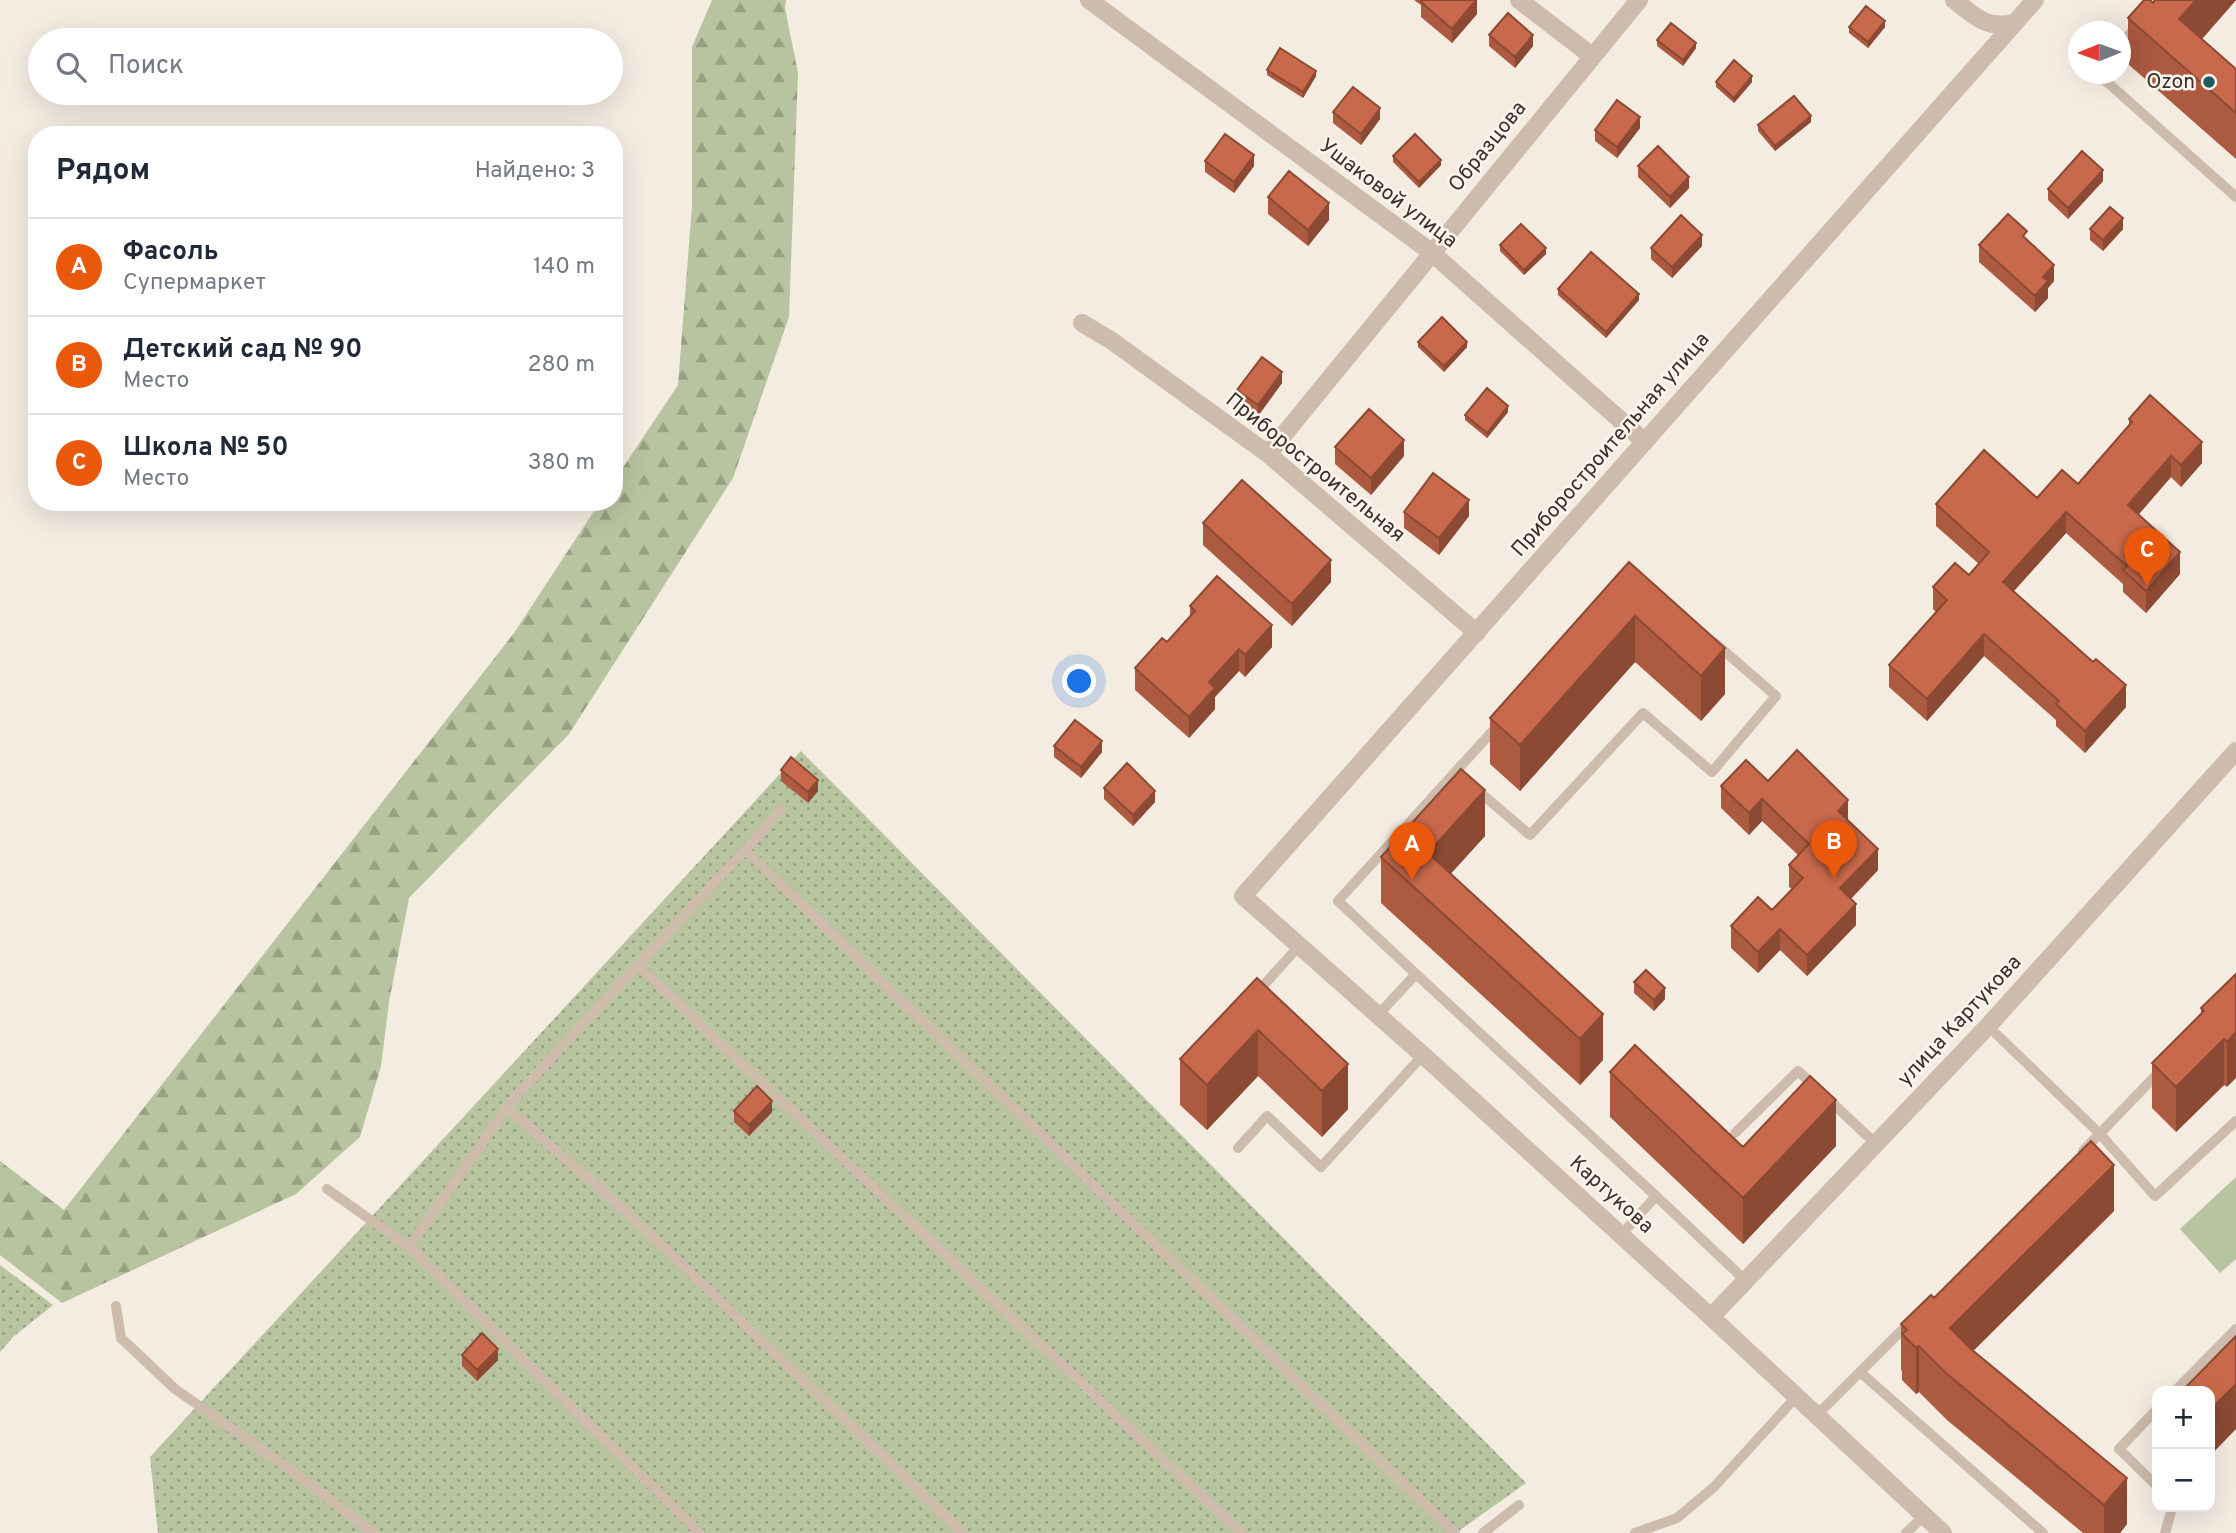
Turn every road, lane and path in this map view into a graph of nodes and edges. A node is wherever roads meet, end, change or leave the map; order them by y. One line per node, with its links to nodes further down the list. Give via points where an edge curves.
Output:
1 (1089, 0): 12 (street, Ушаковой улица)
2 (1519, 0): 9 (street)
3 (1639, 0): 9 (street, Образцова)
4 (1954, 0): 7 (street, via 1985,23)
5 (2035, 0): 7 (street, Приборостроительная улица)
6 (2142, 21): 8 (lane)
7 (2013, 23): 14 (street, Приборостроительная улица)
8 (2131, 33)
9 (1592, 56): 12 (street, Образцова)
10 (2109, 84): 11 (lane)
11 (2236, 197)
12 (1431, 252): 14 (street, Ушаковой улица); 15 (street, Образцова)
13 (1082, 323): 15 (street, Приборостроительная)
14 (1644, 442): 16 (street, Приборостроительная улица)
15 (1268, 454): 16 (street, Приборостроительная)
16 (1477, 632): 23 (street, Приборостроительная улица)
17 (1705, 635): 20 (lane, via 1776,696 1712,772 1643,713 1530,835)
18 (1503, 719): 20 (lane)
19 (2236, 751): 29 (street, улица Картукова)
20 (1456, 772): 26 (lane, via 1338,901)
21 (782, 810): 22 (lane)
22 (745, 850): 25 (lane); 61 (lane)
23 (1243, 896): 24 (street, Картукова)
24 (1298, 947): 27 (lane); 28 (street, Картукова)
25 (637, 965): 32 (lane); 60 (lane)
26 (1416, 974): 28 (lane); 40 (lane)
27 (1243, 1009)
28 (1377, 1016): 30 (street, Картукова)
29 (1988, 1026): 35 (lane); 36 (street, улица Картукова)
30 (1423, 1055): 37 (lane, via 1321,1167 1267,1116); 41 (street, Картукова)
31 (2173, 1058): 35 (lane)
32 (506, 1108): 42 (lane); 59 (lane, via 630,1215)
33 (2236, 1121): 35 (lane, via 2155,1196)
34 (1735, 1133): 36 (lane, via 1798,1071)
35 (2100, 1134): 38 (lane)
36 (1876, 1144): 43 (street, улица Картукова)
37 (1238, 1148)
38 (2071, 1163)
39 (327, 1189): 42 (lane)
40 (1656, 1196): 41 (lane); 43 (lane)
41 (1621, 1235): 46 (street, Картукова)
42 (409, 1247): 58 (lane)
43 (1746, 1281): 46 (street, улица Картукова)
44 (116, 1306): 57 (lane, via 121,1338 175,1389 298,1474)
45 (1918, 1315): 48 (lane)
46 (1711, 1317): 50 (street, Картукова)
47 (2236, 1329): 49 (lane)
48 (1860, 1372): 52 (lane); 66 (lane)
49 (2180, 1386)
50 (1796, 1397): 52 (street, Картукова); 63 (lane, via 1714,1487 1677,1518)
51 (2152, 1414): 53 (lane, via 2119,1449)
52 (1816, 1416): 56 (street, Картукова)
53 (2152, 1481)
54 (1519, 1505): 62 (lane)
55 (2170, 1512): 67 (lane)
56 (1924, 1516): 64 (lane); 65 (street, Картукова)
57 (373, 1533)
58 (700, 1533)
59 (963, 1533)
60 (1241, 1533)
61 (1455, 1533)
62 (1483, 1533)
63 (1635, 1533)
64 (1906, 1533)
65 (1943, 1533)
66 (2043, 1533)
67 (2165, 1533)

